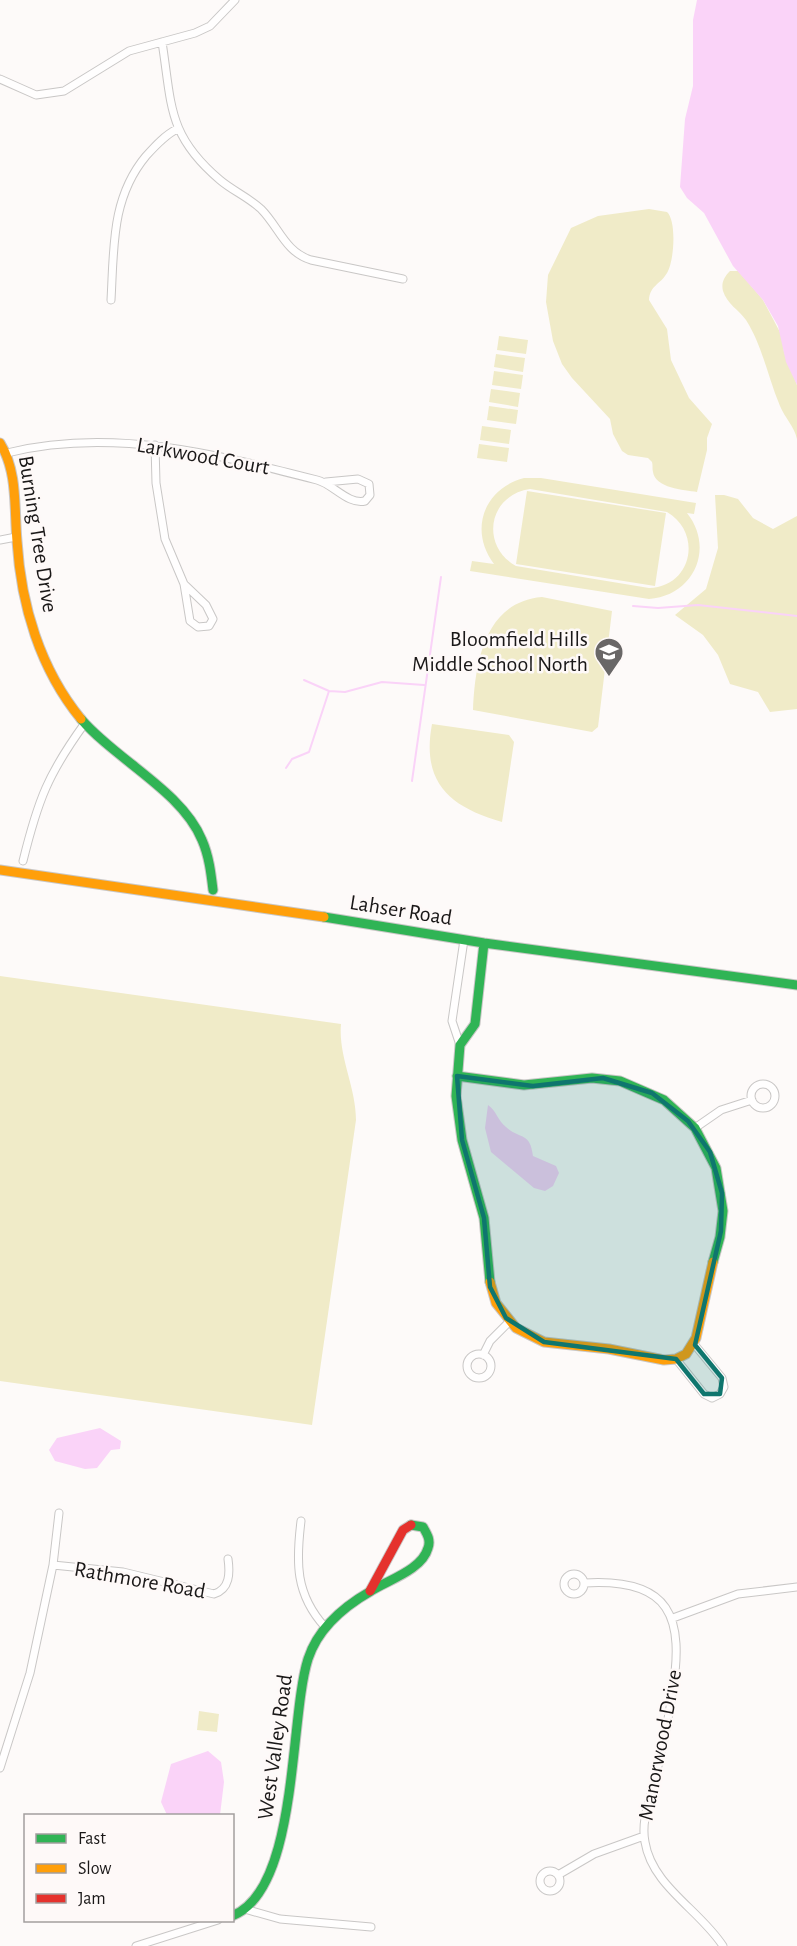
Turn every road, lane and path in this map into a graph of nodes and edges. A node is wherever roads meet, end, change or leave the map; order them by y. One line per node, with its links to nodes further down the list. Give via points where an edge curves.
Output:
1 (235, 0): 2 (street, via 210,26)
2 (162, 42): 3 (street, via 120,56 56,93 36,95); 4 (street)
3 (0, 79)
4 (177, 129): 5 (street, via 204,165 260,208 298,255); 6 (street, via 165,136 124,188 115,232)
5 (403, 279)
6 (111, 300)
7 (0, 443): 9 (street, Burning Tree Drive)
8 (155, 445): 9 (street, Larkwood Court, via 87,443); 10 (street, Larkwood Court, via 230,458); 13 (street, via 156,483 165,539)
9 (7, 453): 11 (street, Burning Tree Drive)
10 (326, 482): 10 (street, Larkwood Court, via 363,480 369,484 370,495 365,501 354,501)
11 (16, 537): 12 (street); 14 (street, Burning Tree Drive, via 26,600 43,658)
12 (0, 540)
13 (184, 584): 13 (street, via 211,611 213,619 209,626 198,627 190,621)
14 (86, 723): 15 (street, via 43,789); 17 (street, Burning Tree Drive, via 111,749 187,811 203,841)
15 (24, 861)
16 (0, 870): 18 (street, Lahser Road, via 215,899)
17 (213, 890)
18 (464, 940): 19 (street, Lahser Road); 21 (street, via 452,1021)
19 (484, 943): 20 (street, Lahser Road); 21 (street, via 475,1024)
20 (797, 985)
21 (460, 1045): 22 (street)
22 (457, 1076): 24 (street, via 532,1086 592,1077 620,1081 664,1100); 25 (street, via 458,1120 483,1210 490,1287)
23 (752, 1100): 24 (street, via 722,1110)
24 (694, 1128): 26 (street, via 716,1168 723,1210)
25 (509, 1322): 27 (street, via 490,1341); 28 (street, via 544,1342)
26 (694, 1344): 28 (street); 28 (street, via 722,1378 724,1387 720,1395 712,1398 704,1394)
27 (483, 1355)
28 (676, 1359)
29 (59, 1513): 32 (street)
30 (301, 1521): 37 (street, via 299,1577)
31 (228, 1559): 32 (street, Rathmore Road, via 227,1582 214,1594 123,1572)
32 (53, 1565): 38 (street, Rathmore Road, via 30,1673)
33 (585, 1583): 36 (street, via 637,1587 657,1599)
34 (797, 1587): 36 (street, via 738,1594)
35 (370, 1591): 35 (street, West Valley Road, via 420,1560 428,1544 423,1527 412,1524 403,1530); 37 (street, West Valley Road)
36 (673, 1618): 39 (street, Manorwood Drive, via 678,1645 674,1683)
37 (325, 1626): 41 (street, West Valley Road, via 310,1655 301,1690 286,1817 259,1894)
38 (0, 1768)
39 (644, 1836): 40 (street, via 603,1850); 46 (street, Manorwood Drive, via 659,1874)
40 (558, 1875)
41 (248, 1910): 42 (street); 44 (street, via 280,1919)
42 (234, 1915)
43 (212, 1922): 45 (street)
44 (371, 1927)
45 (136, 1946)
46 (723, 1946)

